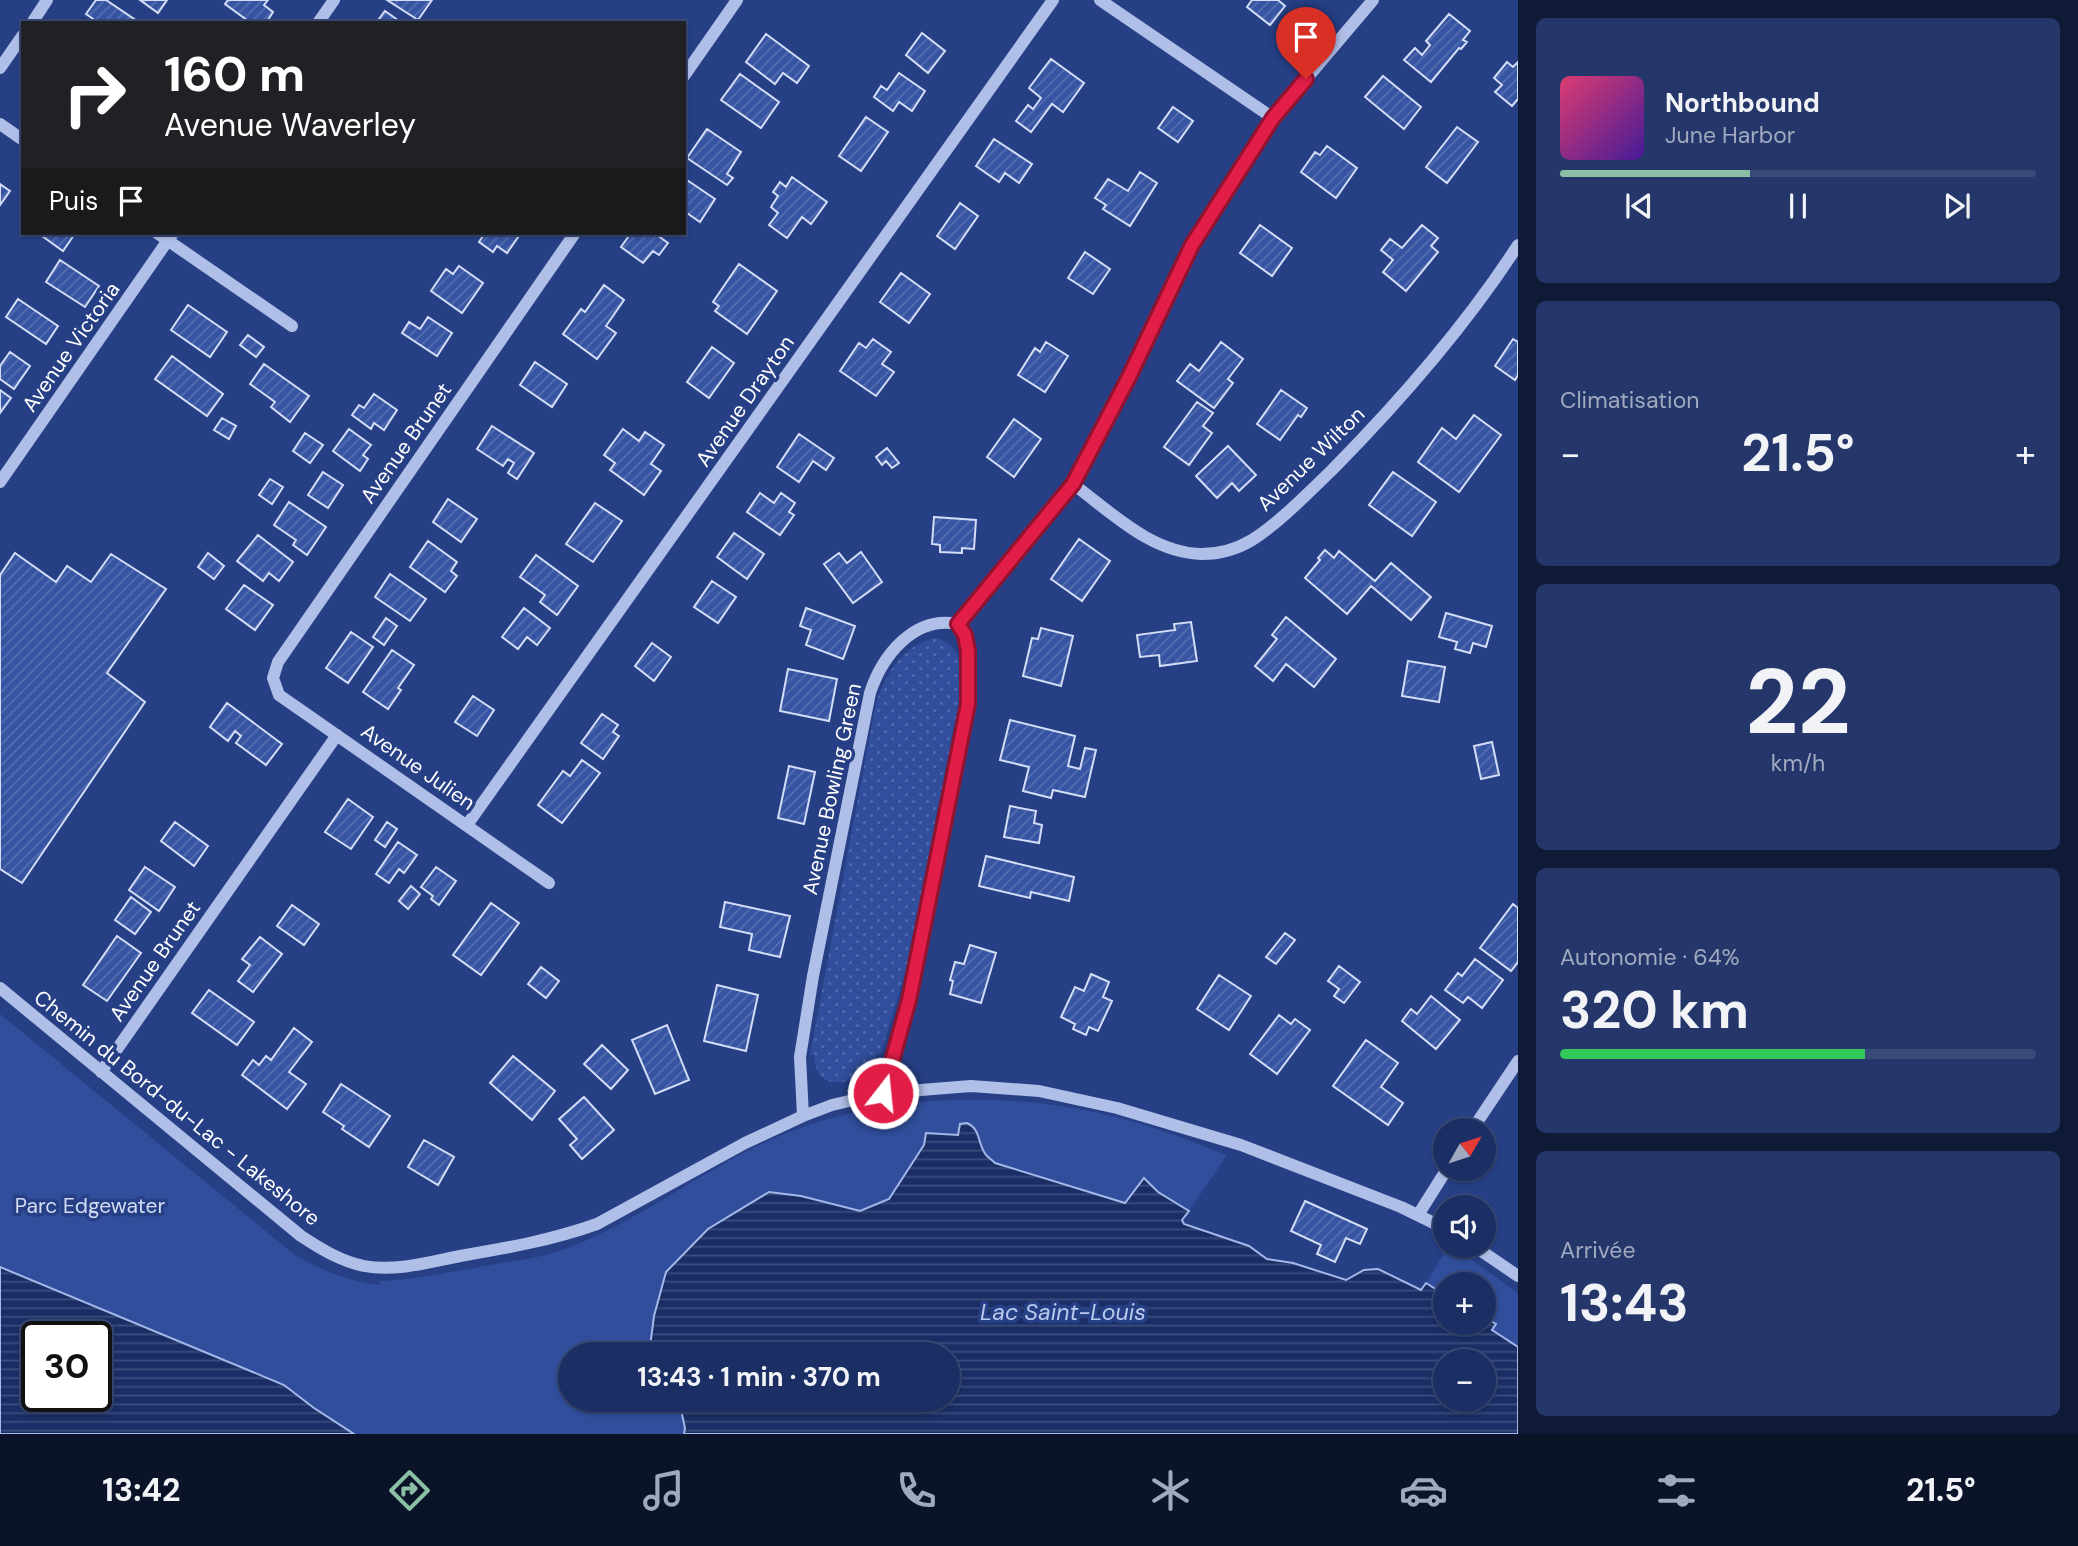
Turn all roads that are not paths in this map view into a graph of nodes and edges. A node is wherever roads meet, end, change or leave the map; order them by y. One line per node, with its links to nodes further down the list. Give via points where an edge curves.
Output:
1 (47, 0): 7 (street)
2 (334, 0): 8 (street)
3 (737, 0): 11 (street)
4 (1054, 0): 24 (street, Avenue Drayton)
5 (1100, 0): 12 (street)
6 (1373, 0): 12 (street)
7 (33, 21)
8 (319, 21)
9 (21, 38): 10 (street)
10 (0, 68)
11 (686, 73)
12 (1273, 118): 20 (street, via 1192,245)
13 (0, 124): 14 (street)
14 (21, 139)
15 (166, 235): 18 (street); 19 (street, Avenue Victoria)
16 (574, 235): 22 (street, Avenue Brunet, via 278,662)
17 (1518, 245): 20 (street, Avenue Wilton, via 1424,371 1359,443 1253,540 1218,553 1168,548 1143,536)
18 (292, 326)
19 (0, 482)
20 (1073, 484): 21 (street)
21 (958, 624): 29 (street, via 968,651 968,704 909,1000); 30 (street, Avenue Bowling Green, via 935,624 904,639 883,663 870,693 800,1057)
22 (273, 678): 23 (street, Avenue Julien, via 279,695)
23 (337, 735): 24 (street, Avenue Julien); 28 (street, Avenue Brunet)
24 (467, 825): 25 (street, Avenue Julien)
25 (549, 883)
26 (0, 988): 28 (street, Chemin du Bord-du-Lac - Lakeshore)
27 (1518, 1061): 31 (street)
28 (101, 1072): 30 (street, Chemin du Bord-du-Lac - Lakeshore, via 301,1236 343,1260 388,1268 539,1242 597,1224)
29 (883, 1093): 30 (street, Chemin du Bord-du-Lac - Lakeshore); 33 (street, Chemin du Bord-du-Lac - Lakeshore, via 971,1086 1039,1091 1117,1108 1241,1145)
30 (803, 1116)
31 (1480, 1118)
32 (1439, 1181): 33 (street)
33 (1418, 1215): 34 (street, Chemin du Bord-du-Lac - Lakeshore)
34 (1433, 1222)
35 (1492, 1258): 36 (street)
36 (1518, 1276)

